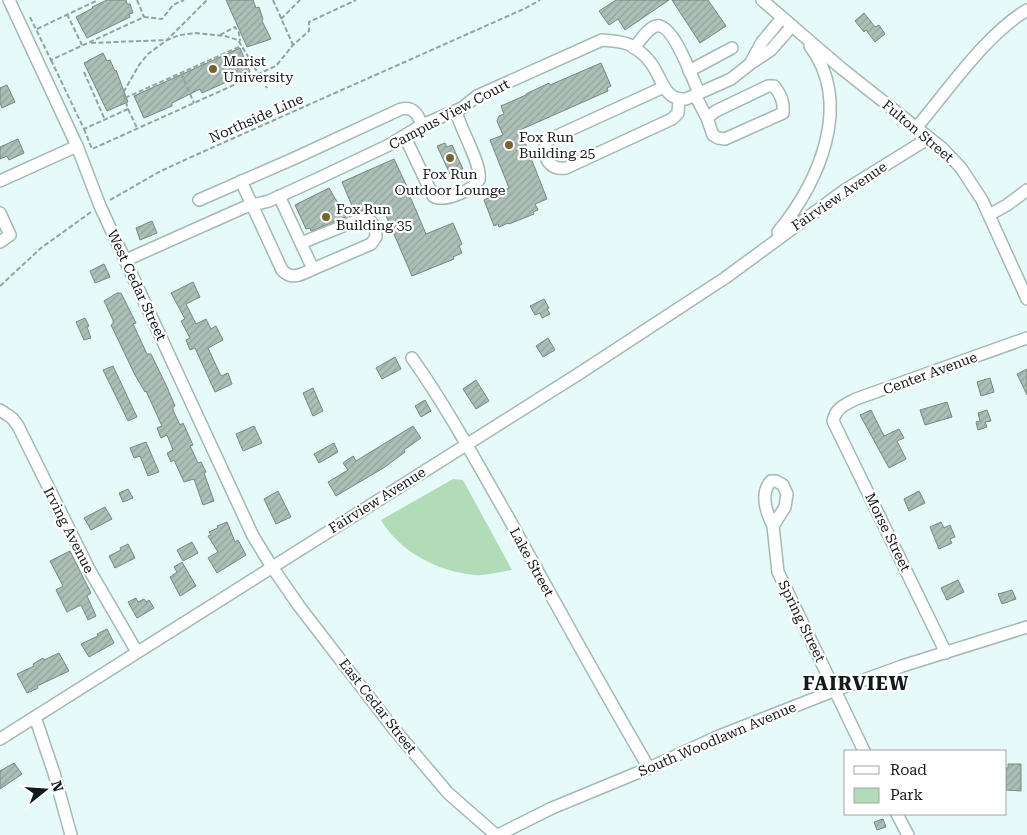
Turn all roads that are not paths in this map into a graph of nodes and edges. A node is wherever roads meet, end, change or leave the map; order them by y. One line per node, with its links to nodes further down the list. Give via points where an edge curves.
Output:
1 (9, 0): 19 (street, West Cedar Street)
2 (762, 0): 4 (street, Fulton Street)
3 (1027, 10): 16 (street, via 979,52)
4 (782, 18): 5 (street, Fulton Street); 8 (street, via 762,42)
5 (795, 29): 8 (street); 16 (street, Fulton Street); 32 (street, Fairview Avenue, via 825,71 829,93 827,136 819,166 804,194 786,222)
6 (634, 48): 9 (street, via 650,29 662,26 675,41); 10 (street, Campus View Court, via 650,62); 13 (street, Campus View Court, via 602,40 477,96)
7 (732, 48): 9 (street)
8 (750, 64): 11 (street, via 731,79)
9 (689, 71): 11 (street)
10 (664, 87): 12 (street, Campus View Court); 12 (street, via 550,139 544,150 548,163 554,168 566,168 672,120 678,113)
11 (697, 94): 12 (street); 14 (street)
12 (679, 99)
13 (456, 110): 15 (street, Campus View Court); 17 (street, via 458,122 480,170 479,180 472,188 446,199 433,196)
14 (707, 118): 14 (street, via 768,86 774,86 784,106 783,113 725,139 713,135)
15 (422, 126): 17 (street, Campus View Court); 21 (street, via 414,110 401,109)
16 (916, 128): 18 (street, Fulton Street)
17 (405, 137): 23 (street, Campus View Court)
18 (929, 138): 29 (street, Fulton Street, via 968,177); 32 (street, Fairview Avenue, via 844,190)
19 (77, 146): 20 (street); 33 (street, West Cedar Street, via 100,206)
20 (0, 181)
21 (241, 181): 24 (street); 26 (street)
22 (1027, 190): 27 (street)
23 (279, 196): 26 (street, Campus View Court); 31 (street)
24 (199, 200)
25 (1027, 202): 27 (street)
26 (252, 205): 33 (street, Campus View Court); 34 (street, via 282,270 295,277)
27 (1007, 205): 29 (street)
28 (0, 213): 30 (street, via 10,235)
29 (989, 215): 35 (street, Fulton Street)
30 (0, 242)
31 (301, 243): 34 (street); 34 (street, via 363,218 375,227 376,237 371,244)
32 (753, 258): 40 (street, Fairview Avenue, via 604,358)
33 (126, 260): 42 (street, West Cedar Street, via 253,536)
34 (313, 269)
35 (1027, 299)
36 (1027, 338): 39 (street, Center Avenue, via 856,399)
37 (412, 358): 40 (street, Lake Street)
38 (0, 410): 44 (street, Irving Avenue, via 18,426 90,571)
39 (836, 411): 45 (street, Morse Street, via 834,421)
40 (466, 444): 42 (street, Fairview Avenue); 50 (street, Lake Street)
41 (773, 526): 46 (street, Spring Street, via 778,572)
42 (272, 567): 44 (street, Fairview Avenue); 53 (street, East Cedar Street, via 399,735 448,793)
43 (1027, 627): 45 (street, South Woodlawn Avenue)
44 (137, 652): 47 (street, Fairview Avenue)
45 (946, 653): 46 (street, South Woodlawn Avenue)
46 (836, 690): 49 (street, Spring Street); 50 (street, South Woodlawn Avenue, via 719,736)
47 (35, 716): 48 (street, Fairview Avenue); 52 (street)
48 (0, 738)
49 (864, 750)
50 (649, 768): 53 (street, South Woodlawn Avenue, via 552,808)
51 (898, 815): 54 (street)
52 (71, 835)
53 (497, 835)
54 (908, 835)

